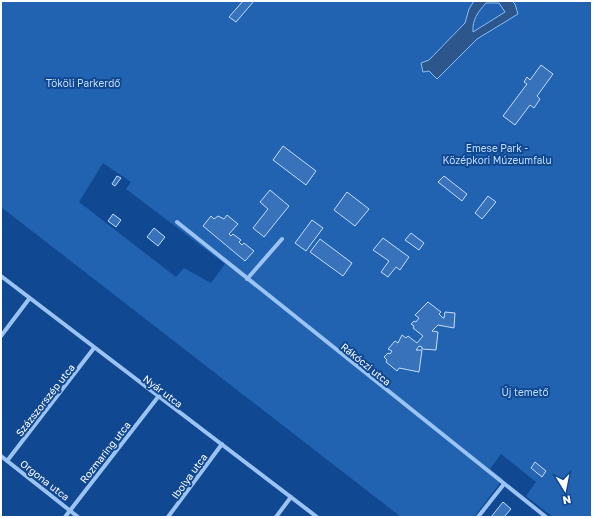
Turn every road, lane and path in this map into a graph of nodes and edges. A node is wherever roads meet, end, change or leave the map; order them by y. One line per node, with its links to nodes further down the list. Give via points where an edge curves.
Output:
1 (177, 222): 4 (street, Rákóczi utca)
2 (282, 239): 4 (street)
3 (1, 276): 5 (street, Nyár utca)
4 (247, 279): 12 (street, Rákóczi utca)
5 (29, 299): 6 (street); 7 (street, Nyár utca)
6 (1, 336)
7 (94, 348): 8 (street, Nyár utca); 11 (street, Százszorszép utca)
8 (158, 397): 9 (street, Nyár utca); 14 (street, Rozmaring utca)
9 (222, 444): 13 (street, Nyár utca); 17 (street, Ibolya utca)
10 (1, 456): 11 (street, Orgona utca)
11 (7, 461): 14 (street, Orgona utca)
12 (504, 484): 20 (street); 21 (street, Rákóczi utca)
13 (291, 497): 18 (street); 19 (street, Nyár utca)
14 (70, 511): 15 (street, Rozmaring utca); 16 (street, Orgona utca)
15 (65, 517)
16 (78, 517)
17 (168, 517)
18 (276, 517)
19 (317, 517)
20 (478, 517)
21 (546, 517)

